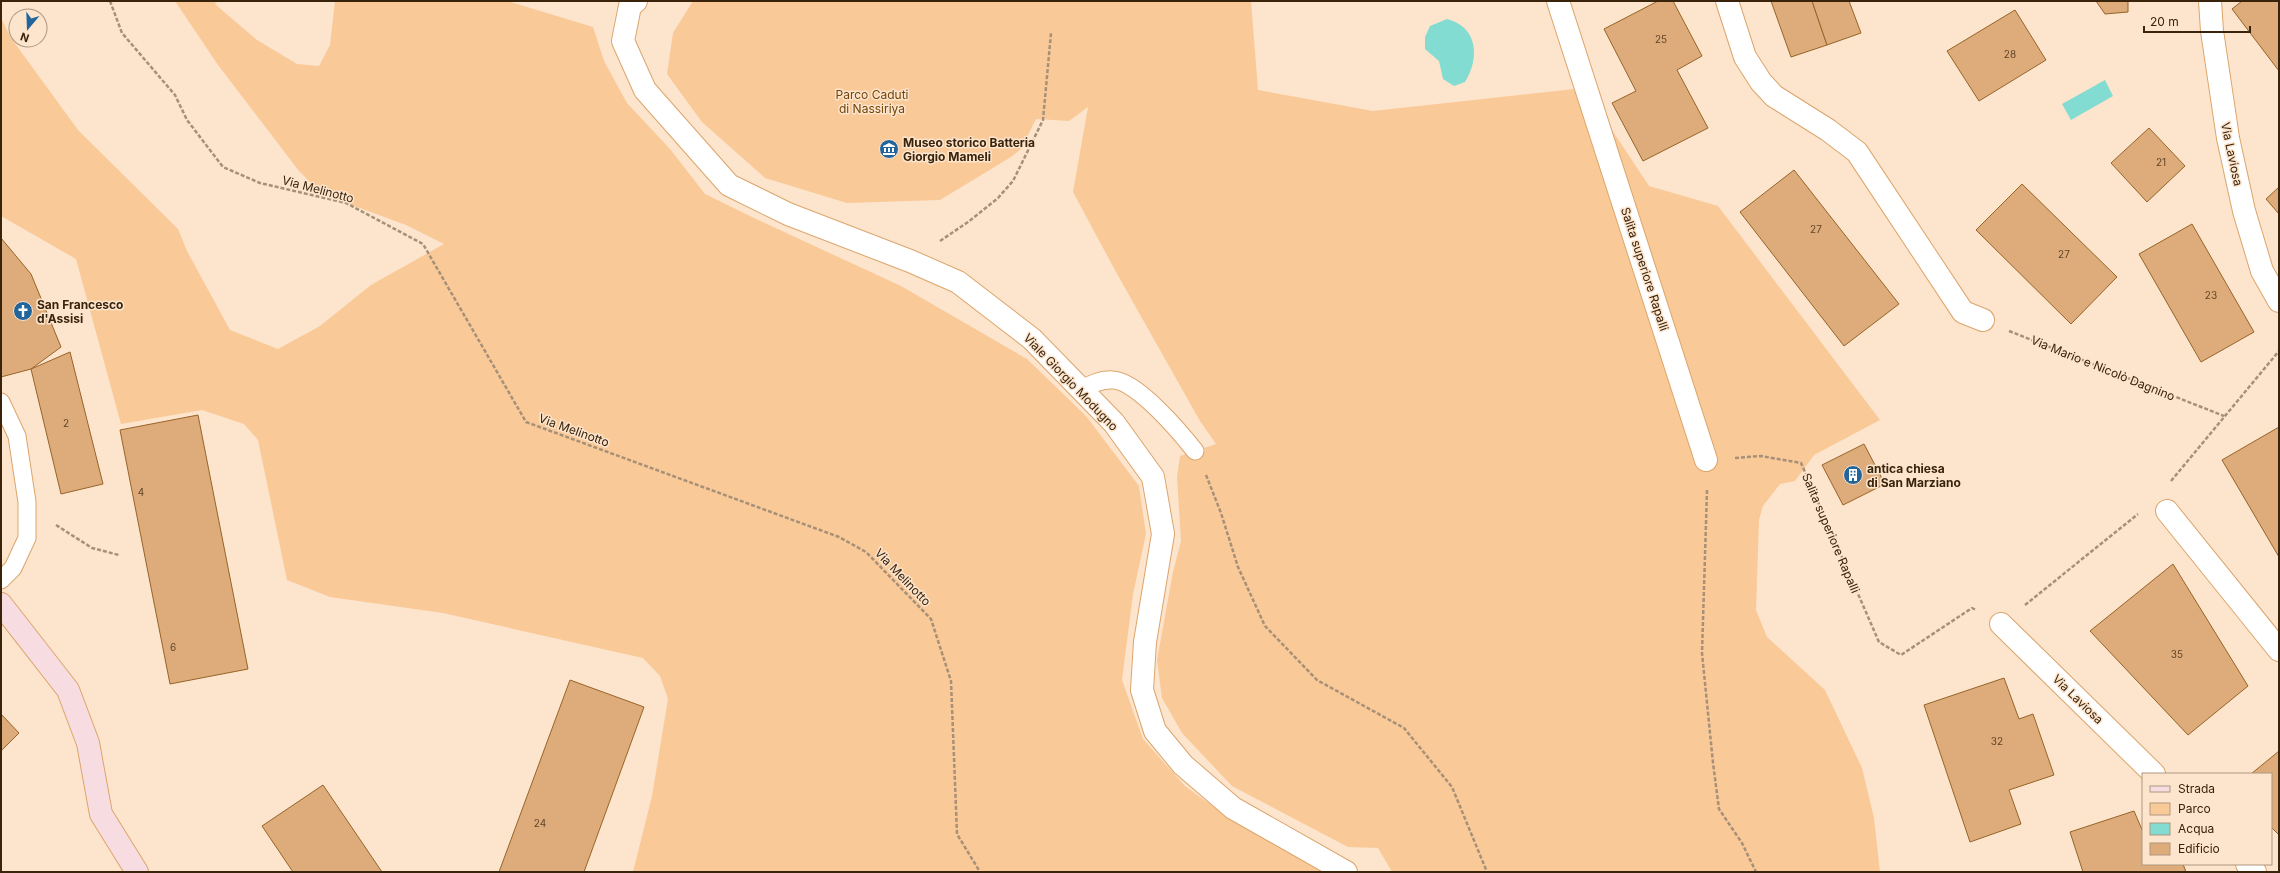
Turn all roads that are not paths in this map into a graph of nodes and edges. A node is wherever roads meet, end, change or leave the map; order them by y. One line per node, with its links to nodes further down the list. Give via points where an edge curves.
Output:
1 (636, 1): 7 (street, Viale Giorgio Modugno, via 630,6 623,41 645,90 729,185 788,214 958,282 1032,339)
2 (1558, 1): 10 (street, Salita superiore Rapalli)
3 (1727, 1): 6 (street, via 1745,57 1761,82 1774,96 1828,130 1857,152 1963,312)
4 (2210, 1): 5 (street, Via Laviosa, via 2228,138 2244,211 2262,271)
5 (2279, 301)
6 (1983, 320)
7 (1081, 390): 9 (lane, via 1093,383 1114,380 1136,389); 18 (street, Viale Giorgio Modugno, via 1114,423 1153,477 1163,534 1145,642 1142,690 1155,731 1183,765 1233,808)
8 (1, 402): 12 (lane, via 17,436 27,509 27,538 13,568)
9 (1196, 451)
10 (1706, 460)
11 (2162, 505): 15 (street)
12 (1, 580)
13 (1, 604): 17 (street, via 68,690 88,743 101,814)
14 (2001, 624): 16 (street, Via Laviosa)
15 (2279, 650)
16 (2153, 773)
17 (137, 872)
18 (1346, 872)

